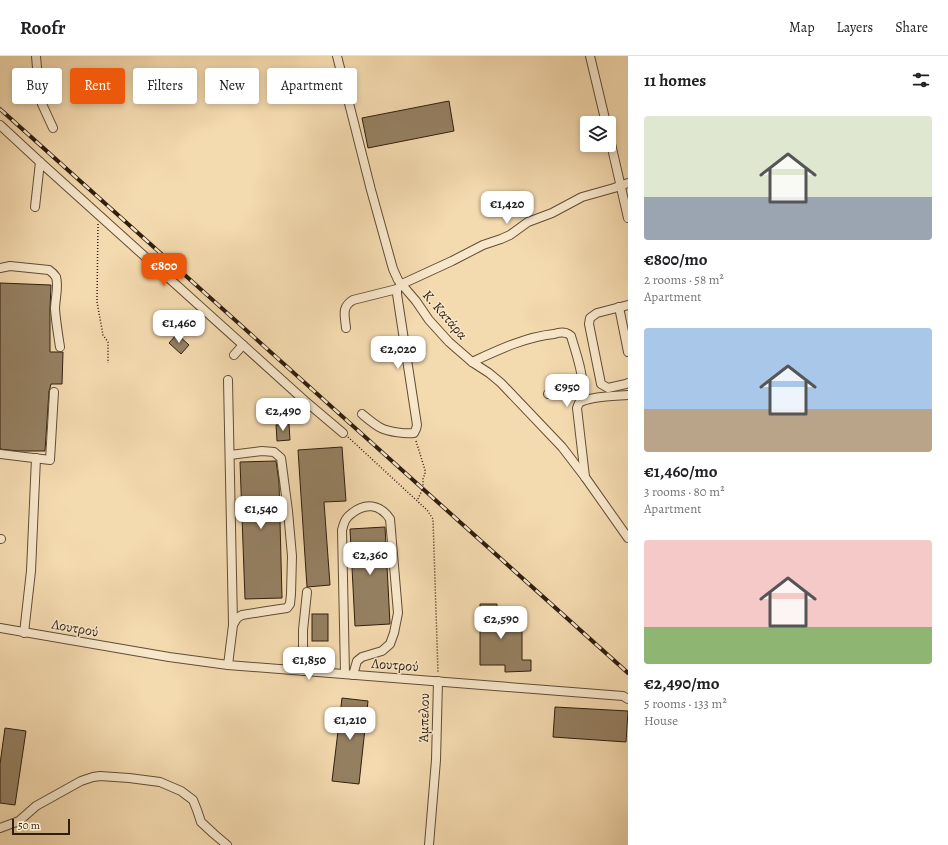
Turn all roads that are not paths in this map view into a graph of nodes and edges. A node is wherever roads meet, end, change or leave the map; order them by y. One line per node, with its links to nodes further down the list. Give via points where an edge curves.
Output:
1 (36, 56): 6 (street, via 42,104)
2 (337, 56): 13 (street, Κ. Κατάρα)
3 (590, 56): 4 (street)
4 (604, 116)
5 (0, 125): 8 (street)
6 (53, 128)
7 (614, 152): 9 (street)
8 (40, 162): 10 (street); 17 (street)
9 (624, 184): 11 (street); 13 (street, via 582,197 528,222 510,235)
10 (35, 207)
11 (628, 218)
12 (0, 268): 18 (street, via 10,266 49,270 53,273 57,285 56,321)
13 (399, 287): 16 (street, via 348,303 344,309); 21 (street, Κ. Κατάρα, via 416,301 449,342); 27 (street, via 401,326 416,429 414,433 402,433 382,428)
14 (628, 305): 15 (street)
15 (620, 307): 19 (street); 23 (street, via 597,313 590,318 589,324 601,384 608,388)
16 (346, 328)
17 (243, 345): 20 (street); 28 (street)
18 (60, 347)
19 (628, 352)
20 (234, 355)
21 (472, 362): 25 (street, via 527,340 564,332 571,336 583,386 582,389); 32 (street, Κ. Κατάρα, via 511,392 562,447)
22 (228, 380): 30 (street)
23 (628, 383)
24 (54, 392): 31 (street, via 50,460)
25 (548, 394)
26 (628, 395): 32 (street, via 579,402 577,408)
27 (362, 414)
28 (343, 433)
29 (0, 454): 31 (street)
30 (230, 455): 35 (street); 35 (street, via 262,451 274,452 281,458 292,556 291,594 287,608 242,615)
31 (36, 458): 37 (street, via 31,571)
32 (585, 477): 33 (street, Κ. Κατάρα)
33 (628, 538)
34 (307, 592): 39 (street, via 303,630)
35 (233, 625): 38 (street)
36 (0, 628): 37 (street, Λουτρού)
37 (24, 633): 38 (street, Λουτρού)
38 (228, 665): 39 (street, Λουτρού)
39 (303, 671): 40 (street, Λουτρού)
40 (344, 674): 41 (street, Λουτρού); 41 (street, via 342,530 346,518 359,508 369,506 378,508 390,519 398,613 390,644 382,651 357,661)
41 (353, 675): 42 (street, Λουτρού)
42 (438, 681): 43 (street, Λουτρού); 46 (street, Άμπελου, via 436,760)
43 (626, 697)
44 (0, 828): 45 (street, via 19,821 36,806 81,781 100,776 129,778 160,782 181,791 192,800 200,822)
45 (227, 845)
46 (429, 845)

